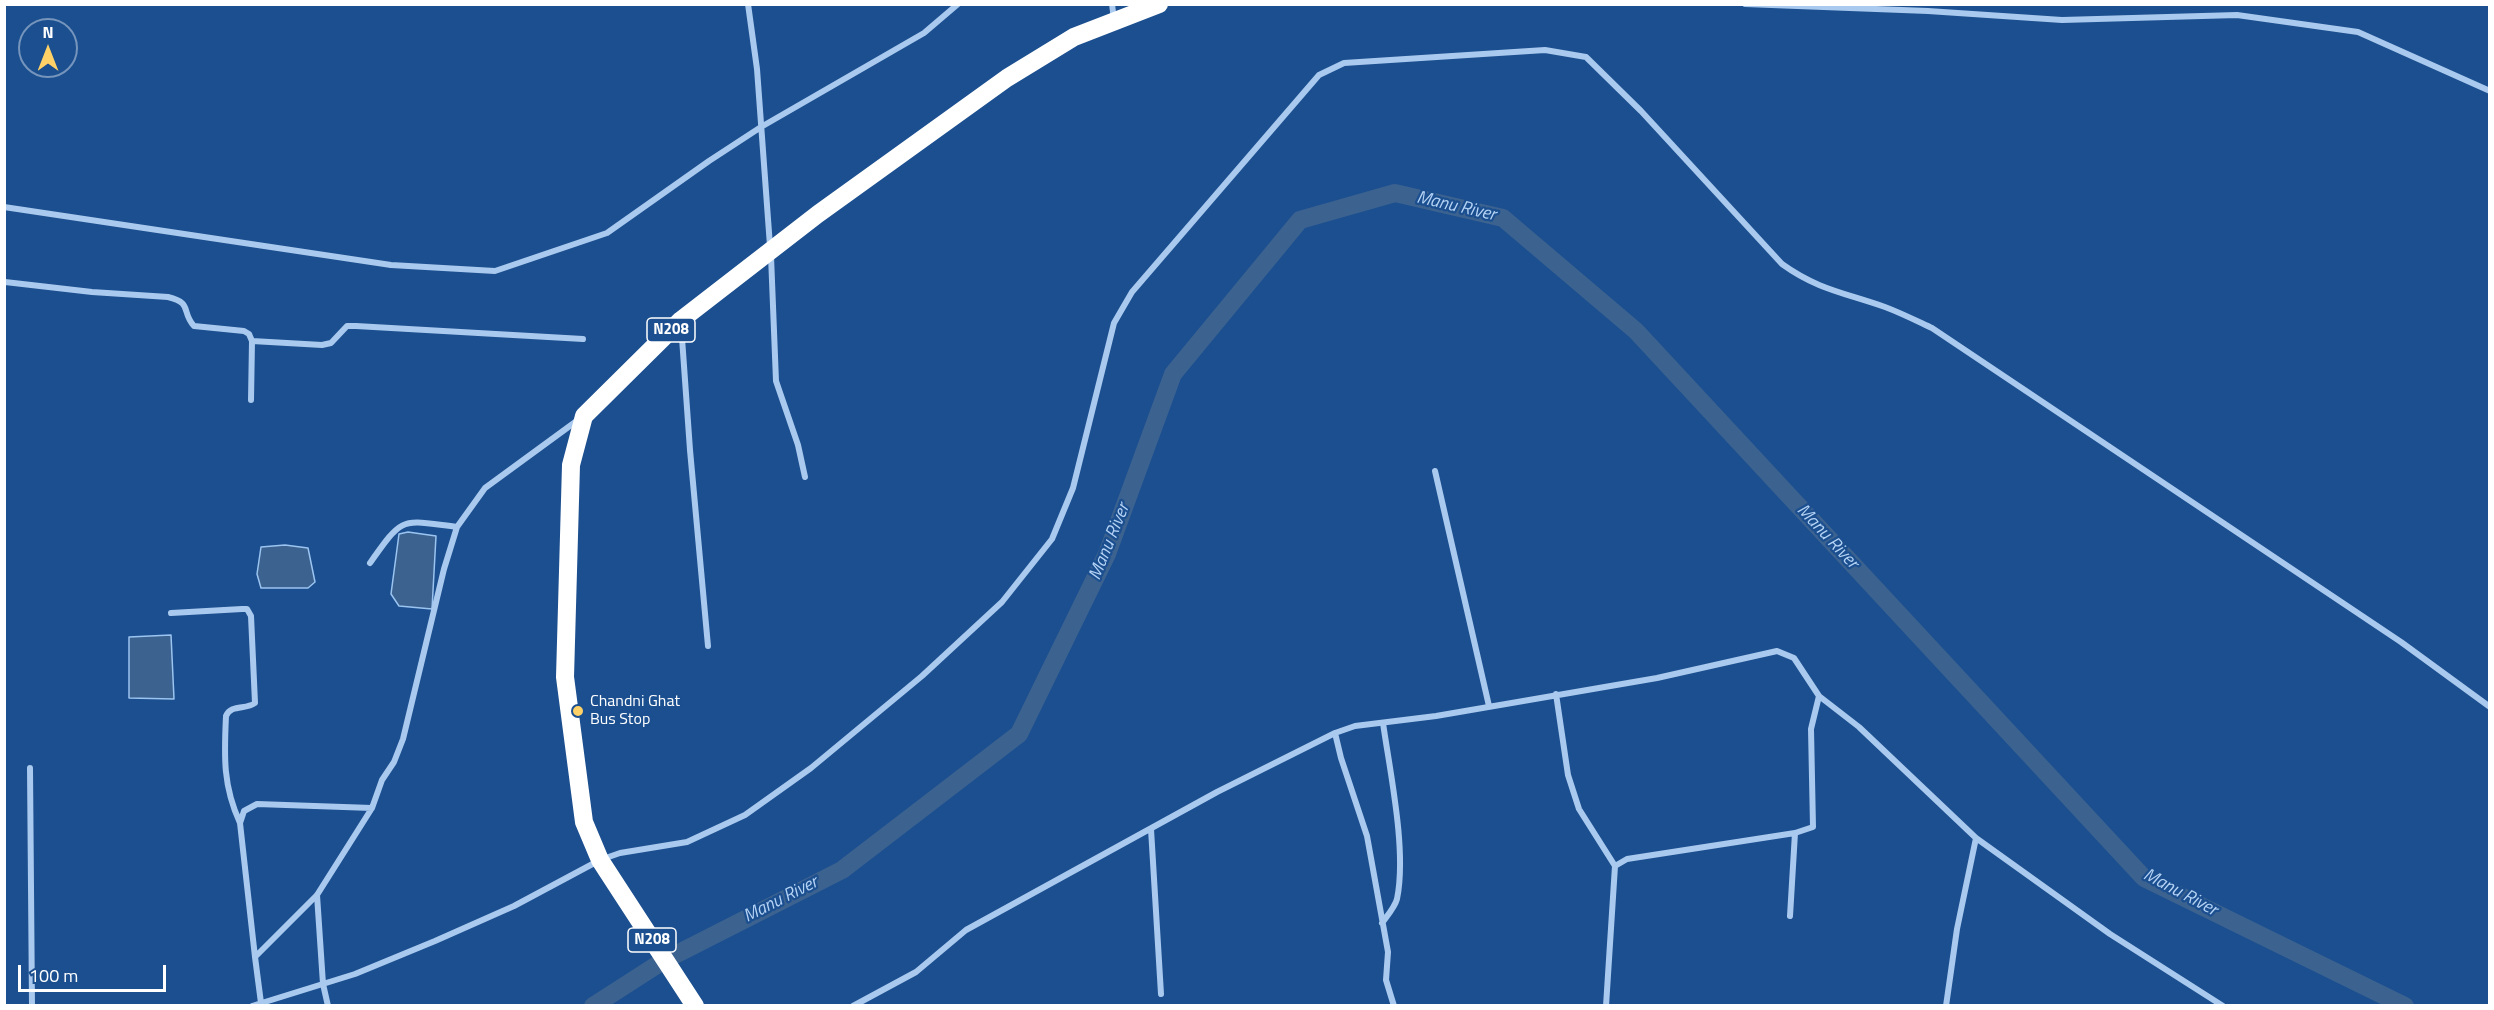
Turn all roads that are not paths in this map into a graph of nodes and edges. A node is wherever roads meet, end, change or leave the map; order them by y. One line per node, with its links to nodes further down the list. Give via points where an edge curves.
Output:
1 (748, 4): 7 (street)
2 (958, 4): 7 (street, via 924,33)
3 (1159, 4): 5 (highway, N208)
4 (1745, 4): 6 (street, via 2062,20 2237,15 2358,32)
5 (1113, 13): 9 (highway, N208, via 1007,78)
6 (2490, 91)
7 (762, 127): 8 (street, via 607,233 495,271 391,265); 9 (street)
8 (4, 207)
9 (771, 249): 12 (highway, N208); 18 (street, via 776,381)
10 (5, 280): 11 (street); 14 (street, via 179,299 186,305 194,326 244,331)
11 (4, 287)
12 (681, 320): 16 (highway, N208); 22 (street)
13 (582, 339): 14 (street, via 348,326 331,344)
14 (252, 341): 15 (street)
15 (251, 400)
16 (584, 416): 19 (street, via 485,488); 36 (highway, N208, via 571,465 565,677 584,822)
17 (1435, 471): 25 (street)
18 (805, 477)
19 (457, 527): 20 (street, via 401,524); 30 (street, via 403,739)
20 (370, 563)
21 (171, 614): 31 (street, via 247,609 251,616 255,702 233,708 226,716 227,792)
22 (708, 646)
23 (1556, 694): 24 (street, via 1657,678 1778,651 1794,658); 25 (street); 35 (street, via 1568,775 1580,809)
24 (1819, 696): 33 (street, via 1812,729 1813,827); 34 (street, via 1859,728)
25 (1489, 706): 27 (street)
26 (2490, 707): 36 (street, via 2401,642 1932,328 1886,307 1832,291 1789,269 1586,57 1545,50 1371,60 1344,63 1319,75 1132,292 1114,323 1073,488 1052,539 1002,602 922,676 811,768 745,814 687,842 620,853)
27 (1383, 723): 28 (street); 39 (street, via 1397,818 1399,865 1397,901)
28 (1335, 733): 32 (street); 39 (street, via 1367,836)
29 (30, 768): 45 (street)
30 (372, 808): 31 (street, via 257,804 244,811); 37 (street)
31 (240, 823): 40 (street)
32 (1151, 829): 42 (street); 43 (street, via 966,930 916,972)
33 (1795, 833): 35 (street, via 1627,859); 38 (street)
34 (1976, 838): 53 (street); 54 (street, via 2110,934)
35 (1615, 866): 52 (street)
36 (604, 868): 41 (street); 48 (highway, N208)
37 (317, 896): 40 (street); 41 (street)
38 (1790, 916)
39 (1382, 923): 51 (street, via 1388,952 1386,980)
40 (255, 957): 44 (street)
41 (323, 984): 44 (street); 47 (street)
42 (1161, 994)
43 (872, 995): 49 (street); 50 (street)
44 (261, 1003): 46 (street)
45 (32, 1005)
46 (252, 1005)
47 (328, 1005)
48 (695, 1005)
49 (853, 1005)
50 (874, 1005)
51 (1394, 1005)
52 (1606, 1005)
53 (1946, 1005)
54 (2223, 1005)

